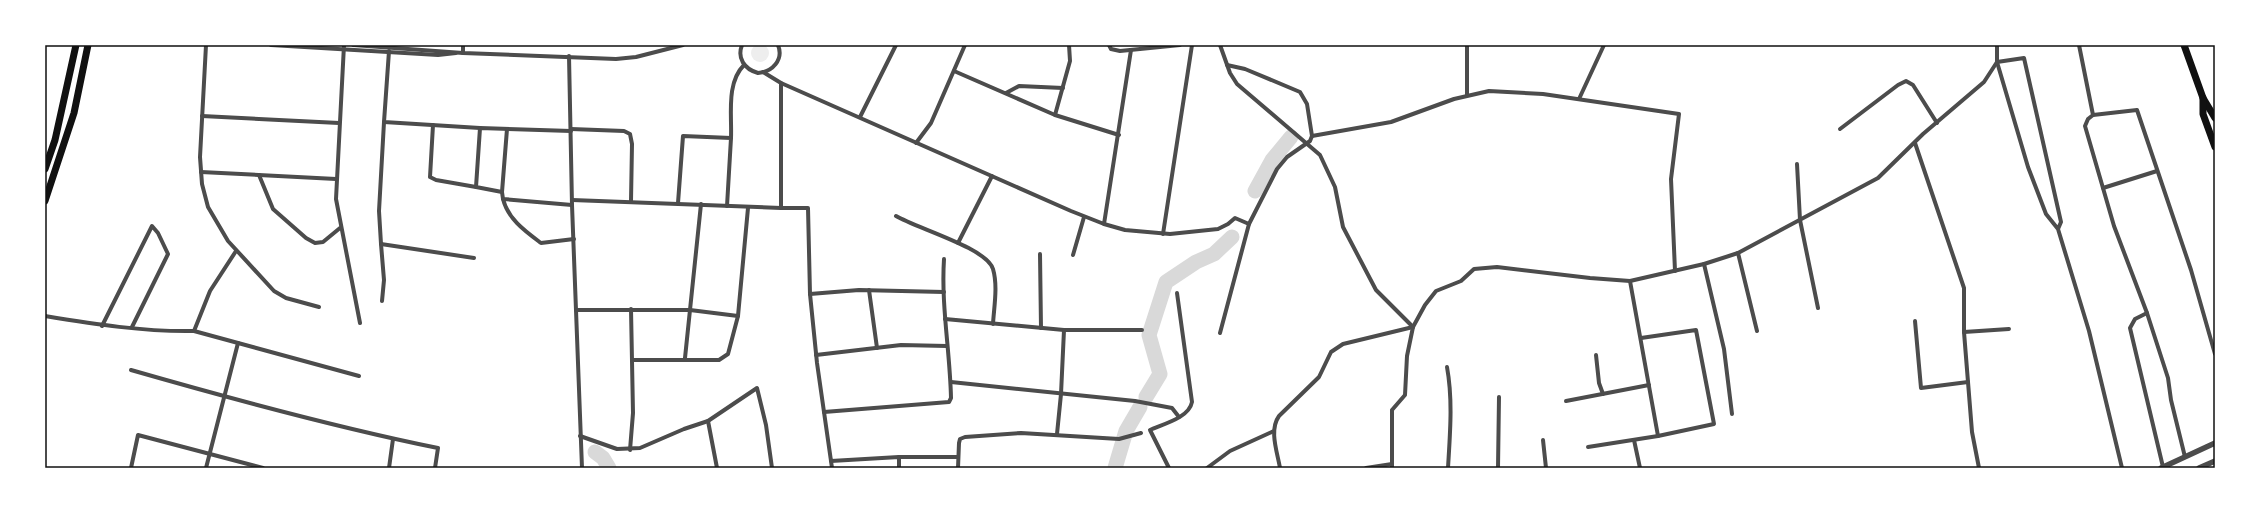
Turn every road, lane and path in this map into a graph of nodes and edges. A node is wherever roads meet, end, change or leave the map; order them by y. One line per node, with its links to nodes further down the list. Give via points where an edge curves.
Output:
1 (76, 45): 60 (main road, via 55,140)
2 (88, 45): 70 (main road, via 74,113)
3 (206, 45): 41 (street)
4 (271, 45): 22 (street)
5 (353, 45): 23 (street)
6 (463, 45): 26 (street)
7 (683, 45): 27 (street, via 627,58)
8 (742, 45): 30 (street, via 740,55)
9 (778, 45): 32 (street, via 778,61)
10 (896, 45): 42 (street)
11 (965, 45): 31 (street)
12 (1069, 45): 34 (street, via 1070,61)
13 (1109, 45): 24 (street, via 1114,51)
14 (1180, 45): 24 (street)
15 (1192, 45): 85 (street)
16 (1220, 45): 29 (street)
17 (1468, 45): 36 (street)
18 (1604, 45): 38 (street)
19 (1997, 45): 28 (street)
20 (2079, 45): 40 (street)
21 (2184, 45): 37 (main road)
22 (344, 47): 25 (street); 45 (street)
23 (389, 47): 25 (street); 26 (street)
24 (1131, 50): 52 (street)
25 (389, 52): 26 (street, via 438,55); 44 (street)
26 (463, 53): 27 (street)
27 (569, 56): 51 (street)
28 (1997, 62): 46 (street, via 1984,82); 84 (street, via 2028,167 2046,214); 84 (street, via 2024,58 2061,222)
29 (1227, 64): 53 (street, via 1245,68 1300,92 1307,104); 57 (street, via 1237,84)
30 (744, 65): 32 (street, via 752,71); 54 (street, via 736,74 733,83)
31 (954, 71): 35 (street); 55 (street, via 931,123)
32 (763, 72): 33 (street)
33 (782, 83): 42 (street); 77 (street)
34 (1063, 88): 35 (street, via 1019,86); 39 (street)
35 (1006, 93): 39 (street)
36 (1467, 95): 38 (street, via 1511,90); 53 (street, via 1391,122)
37 (2203, 98): 43 (main road); 58 (main road, via 2203,114)
38 (1579, 99): 96 (street, via 1679,114 1671,179)
39 (1055, 115): 52 (street)
40 (2093, 115): 61 (street, via 2137,110); 67 (street, via 2085,126)
41 (202, 116): 45 (street); 62 (street)
42 (860, 117): 55 (street)
43 (2215, 118)
44 (384, 122): 47 (street); 88 (street, via 379,211)
45 (339, 123): 65 (street)
46 (1936, 123): 50 (street, via 1913,85 1906,82 1898,85); 56 (street)
47 (432, 125): 48 (street); 66 (street, via 430,177)
48 (480, 128): 49 (street); 66 (street)
49 (507, 129): 51 (street); 68 (street)
50 (1840, 129)
51 (571, 130): 71 (street, via 624,131 630,134); 72 (street)
52 (1119, 135): 81 (street)
53 (1312, 136): 57 (street)
54 (731, 138): 73 (street, via 683,136); 75 (street)
55 (916, 143): 64 (street)
56 (1915, 143): 80 (street, via 1878,178); 124 (street, via 1964,288)
57 (1307, 144): 82 (street, via 1287,157 1277,168); 117 (street, via 1320,155 1327,168 1335,188 1343,227 1376,290)
58 (2215, 147)
59 (1797, 164): 80 (street)
60 (45, 169)
61 (2157, 171): 67 (street); 130 (street)
62 (201, 172): 63 (street); 89 (street, via 204,196 213,219)
63 (259, 175): 65 (street); 83 (street, via 273,209 306,238 316,243 323,242)
64 (992, 176): 79 (street); 87 (street)
65 (336, 179): 83 (street)
66 (476, 188): 68 (street)
67 (2103, 188): 108 (street, via 2114,226)
68 (502, 192): 69 (street)
69 (503, 199): 72 (street); 86 (street, via 516,222 541,243)
70 (45, 201)
71 (631, 201): 72 (street); 73 (street)
72 (572, 202): 86 (street)
73 (678, 203): 74 (street)
74 (701, 204): 75 (street); 107 (street)
75 (727, 206): 76 (street)
76 (748, 208): 77 (street); 110 (street)
77 (781, 208): 101 (street, via 808,208)
78 (896, 216): 87 (street)
79 (1084, 217): 81 (street); 92 (street)
80 (1800, 220): 90 (street); 104 (street)
81 (1104, 224): 85 (street, via 1125,230)
82 (1249, 224): 85 (street, via 1235,218 1218,229); 125 (street)
83 (340, 228): 113 (street)
84 (2058, 230): 188 (street, via 2089,331)
85 (1163, 234)
86 (574, 239): 106 (street)
87 (958, 243): 114 (street, via 982,255 991,265 994,275)
88 (381, 244): 93 (street); 102 (street, via 384,280)
89 (236, 250): 103 (street, via 281,295); 122 (street, via 210,290)
90 (1738, 253): 95 (street); 123 (street)
91 (1040, 254): 118 (street)
92 (1073, 255)
93 (474, 258)
94 (944, 259): 99 (street)
95 (1704, 264): 96 (street); 147 (street, via 1724,349)
96 (1675, 270): 97 (street)
97 (1630, 281): 117 (street, via 1497,267 1474,269 1461,281 1436,291 1425,304); 126 (street)
98 (869, 290): 99 (street); 101 (street); 129 (street)
99 (944, 292): 111 (street)
100 (1177, 293): 148 (street, via 1192,402 1188,411)
101 (810, 294): 131 (street)
102 (382, 301)
103 (319, 307)
104 (1818, 308)
105 (631, 309): 106 (street); 107 (street); 134 (street)
106 (576, 310): 153 (street)
107 (690, 310): 110 (street); 133 (street)
108 (2148, 313): 164 (street, via 2168,378); 189 (street, via 2135,319 2130,328)
109 (45, 316): 115 (street)
110 (738, 316): 133 (street, via 726,357 716,360)
111 (945, 319): 114 (street); 128 (street)
112 (1915, 321): 139 (street, via 1920,388)
113 (360, 323)
114 (993, 324): 118 (street)
115 (102, 326): 116 (street); 116 (street, via 152,226 168,254)
116 (132, 327): 122 (street)
117 (1413, 327): 150 (street, via 1335,347 1321,375 1279,416); 167 (street, via 1407,356 1405,395 1392,410)
118 (1041, 328): 120 (street)
119 (2009, 329): 124 (street)
120 (1064, 330): 121 (street); 141 (street)
121 (1142, 330)
122 (194, 331): 127 (street)
123 (1758, 331)
124 (1964, 332): 139 (street)
125 (1220, 334)
126 (1641, 338): 140 (street); 154 (street, via 1696,330 1714,424)
127 (238, 343): 137 (street); 143 (street)
128 (947, 346): 129 (street); 138 (street)
129 (877, 348): 131 (street)
130 (2215, 354)
131 (816, 355): 146 (street)
132 (1596, 355): 142 (street)
133 (685, 358): 134 (street)
134 (633, 360): 160 (street)
135 (1447, 367): 183 (street, via 1451,427)
136 (131, 370): 143 (street)
137 (359, 376)
138 (951, 382): 141 (street); 146 (street, via 951,398 946,404)
139 (1968, 382): 187 (street, via 1972,432)
140 (1649, 385): 142 (street); 154 (street)
141 (1061, 394): 148 (street, via 1170,407); 152 (street)
142 (1603, 394): 145 (street)
143 (224, 397): 155 (street); 161 (street)
144 (1499, 397): 184 (street)
145 (1566, 401)
146 (824, 412): 165 (street)
147 (1732, 414)
148 (1179, 417): 179 (street, via 1150,430)
149 (708, 421): 160 (street, via 684,429 647,447); 174 (street); 175 (street, via 757,388 766,425)
150 (1274, 431): 180 (street, via 1230,451); 181 (street)
151 (1141, 433): 152 (street, via 1119,439)
152 (1057, 434): 163 (street, via 1021,433 962,438 958,443)
153 (580, 436): 160 (street, via 613,449); 173 (street)
154 (1658, 436): 157 (street)
155 (394, 439): 171 (street); 172 (street, via 438,448)
156 (1543, 440): 185 (street)
157 (1634, 440): 159 (street); 186 (street)
158 (2215, 444): 164 (street)
159 (1588, 447)
160 (630, 450)
161 (210, 454): 168 (street, via 138,435); 169 (street); 170 (street)
162 (899, 457): 163 (street); 165 (street); 177 (street)
163 (957, 457): 178 (street)
164 (2185, 457): 189 (street)
165 (831, 461): 176 (street)
166 (2215, 461): 190 (street)
167 (1392, 466): 182 (street)
168 (131, 468)
169 (206, 468)
170 (264, 468)
171 (389, 468)
172 (435, 468)
173 (582, 468)
174 (717, 468)
175 (772, 468)
176 (832, 468)
177 (899, 468)
178 (958, 468)
179 (1168, 468)
180 (1207, 468)
181 (1280, 468)
182 (1366, 468)
183 (1448, 468)
184 (1498, 468)
185 (1546, 468)
186 (1640, 468)
187 (1979, 468)
188 (2122, 468)
189 (2162, 468)
190 (2202, 468)

